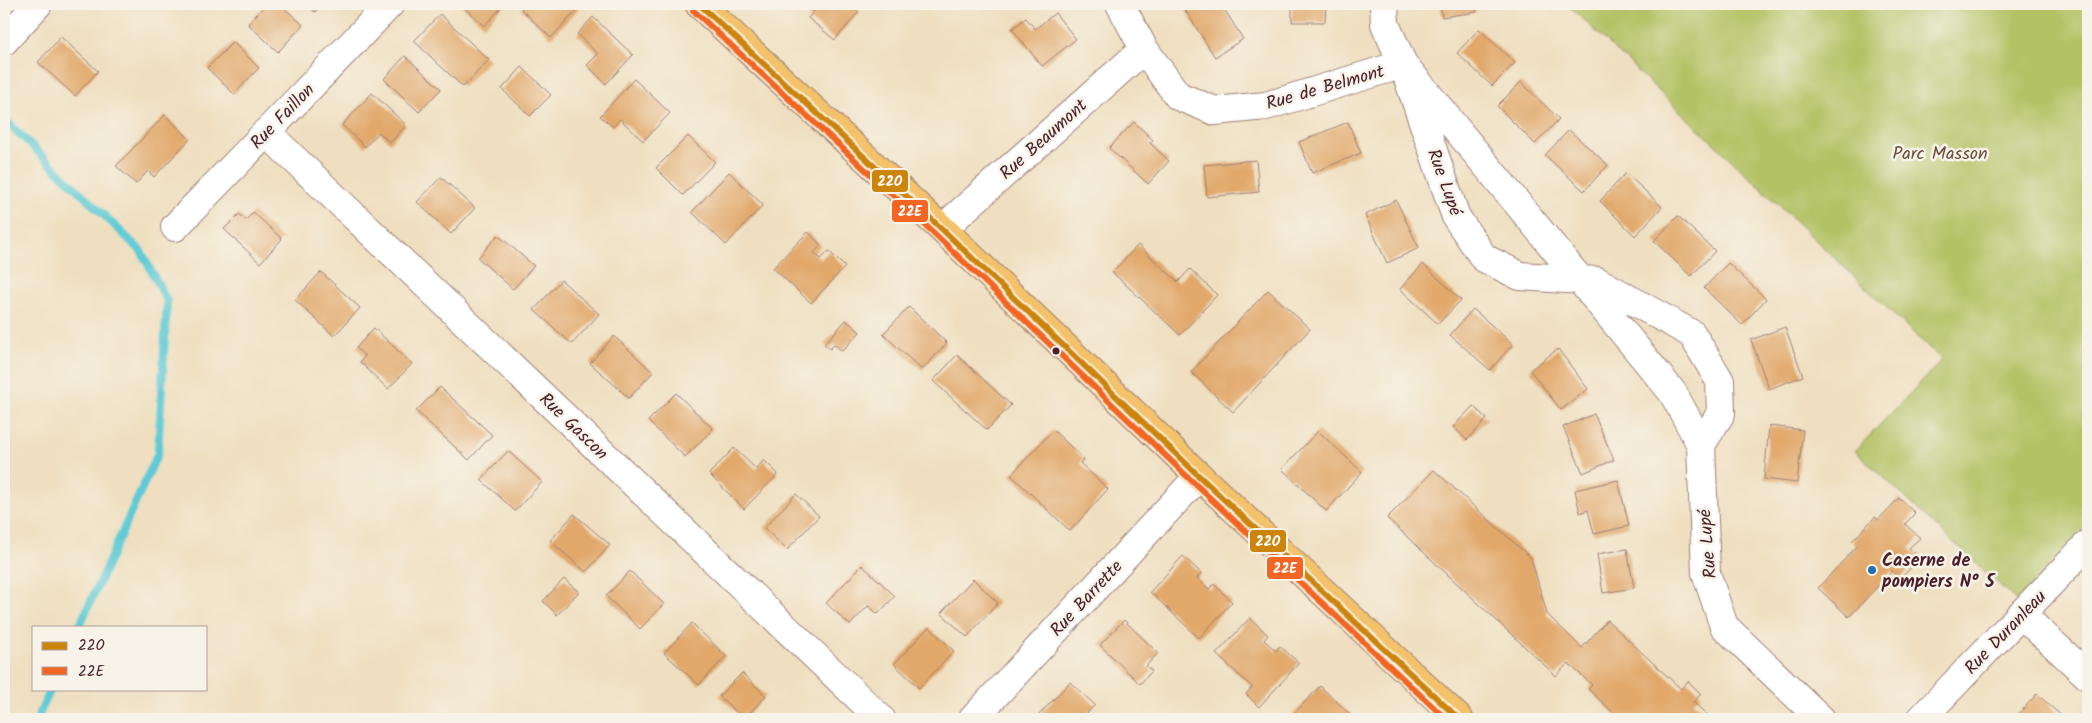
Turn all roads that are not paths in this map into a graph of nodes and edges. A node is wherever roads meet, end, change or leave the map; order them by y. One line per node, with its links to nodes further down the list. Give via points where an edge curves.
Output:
1 (38, 4): 6 (street)
2 (390, 4): 9 (street, Rue Faillon)
3 (698, 4): 11 (main road)
4 (1120, 4): 7 (street, Rue de Belmont)
5 (1384, 4): 8 (street, Rue Lupé, via 1385,24)
6 (4, 41)
7 (1144, 49): 8 (street, Rue de Belmont, via 1178,96 1216,111 1266,106); 11 (street, Rue Beaumont)
8 (1403, 64): 12 (street, Rue Lupé); 12 (street, Rue Lupé, via 1456,217 1484,258 1520,276)
9 (266, 132): 10 (street, Rue Faillon); 18 (street, Rue Gascon)
10 (175, 227)
11 (942, 229): 14 (main road)
12 (1578, 279): 13 (street, Rue Lupé, via 1673,393); 13 (street, Rue Lupé, via 1597,281 1692,334 1720,381 1721,412)
13 (1701, 445): 21 (street, Rue Lupé, via 1706,573 1724,626)
14 (1199, 476): 19 (street, Rue Barrette); 20 (main road)
15 (2088, 544): 16 (street, Rue Duranleau)
16 (2021, 614): 17 (street); 22 (street, Rue Duranleau)
17 (2088, 676)
18 (881, 719)
19 (973, 719)
20 (1459, 719)
21 (1821, 719)
22 (1921, 719)

